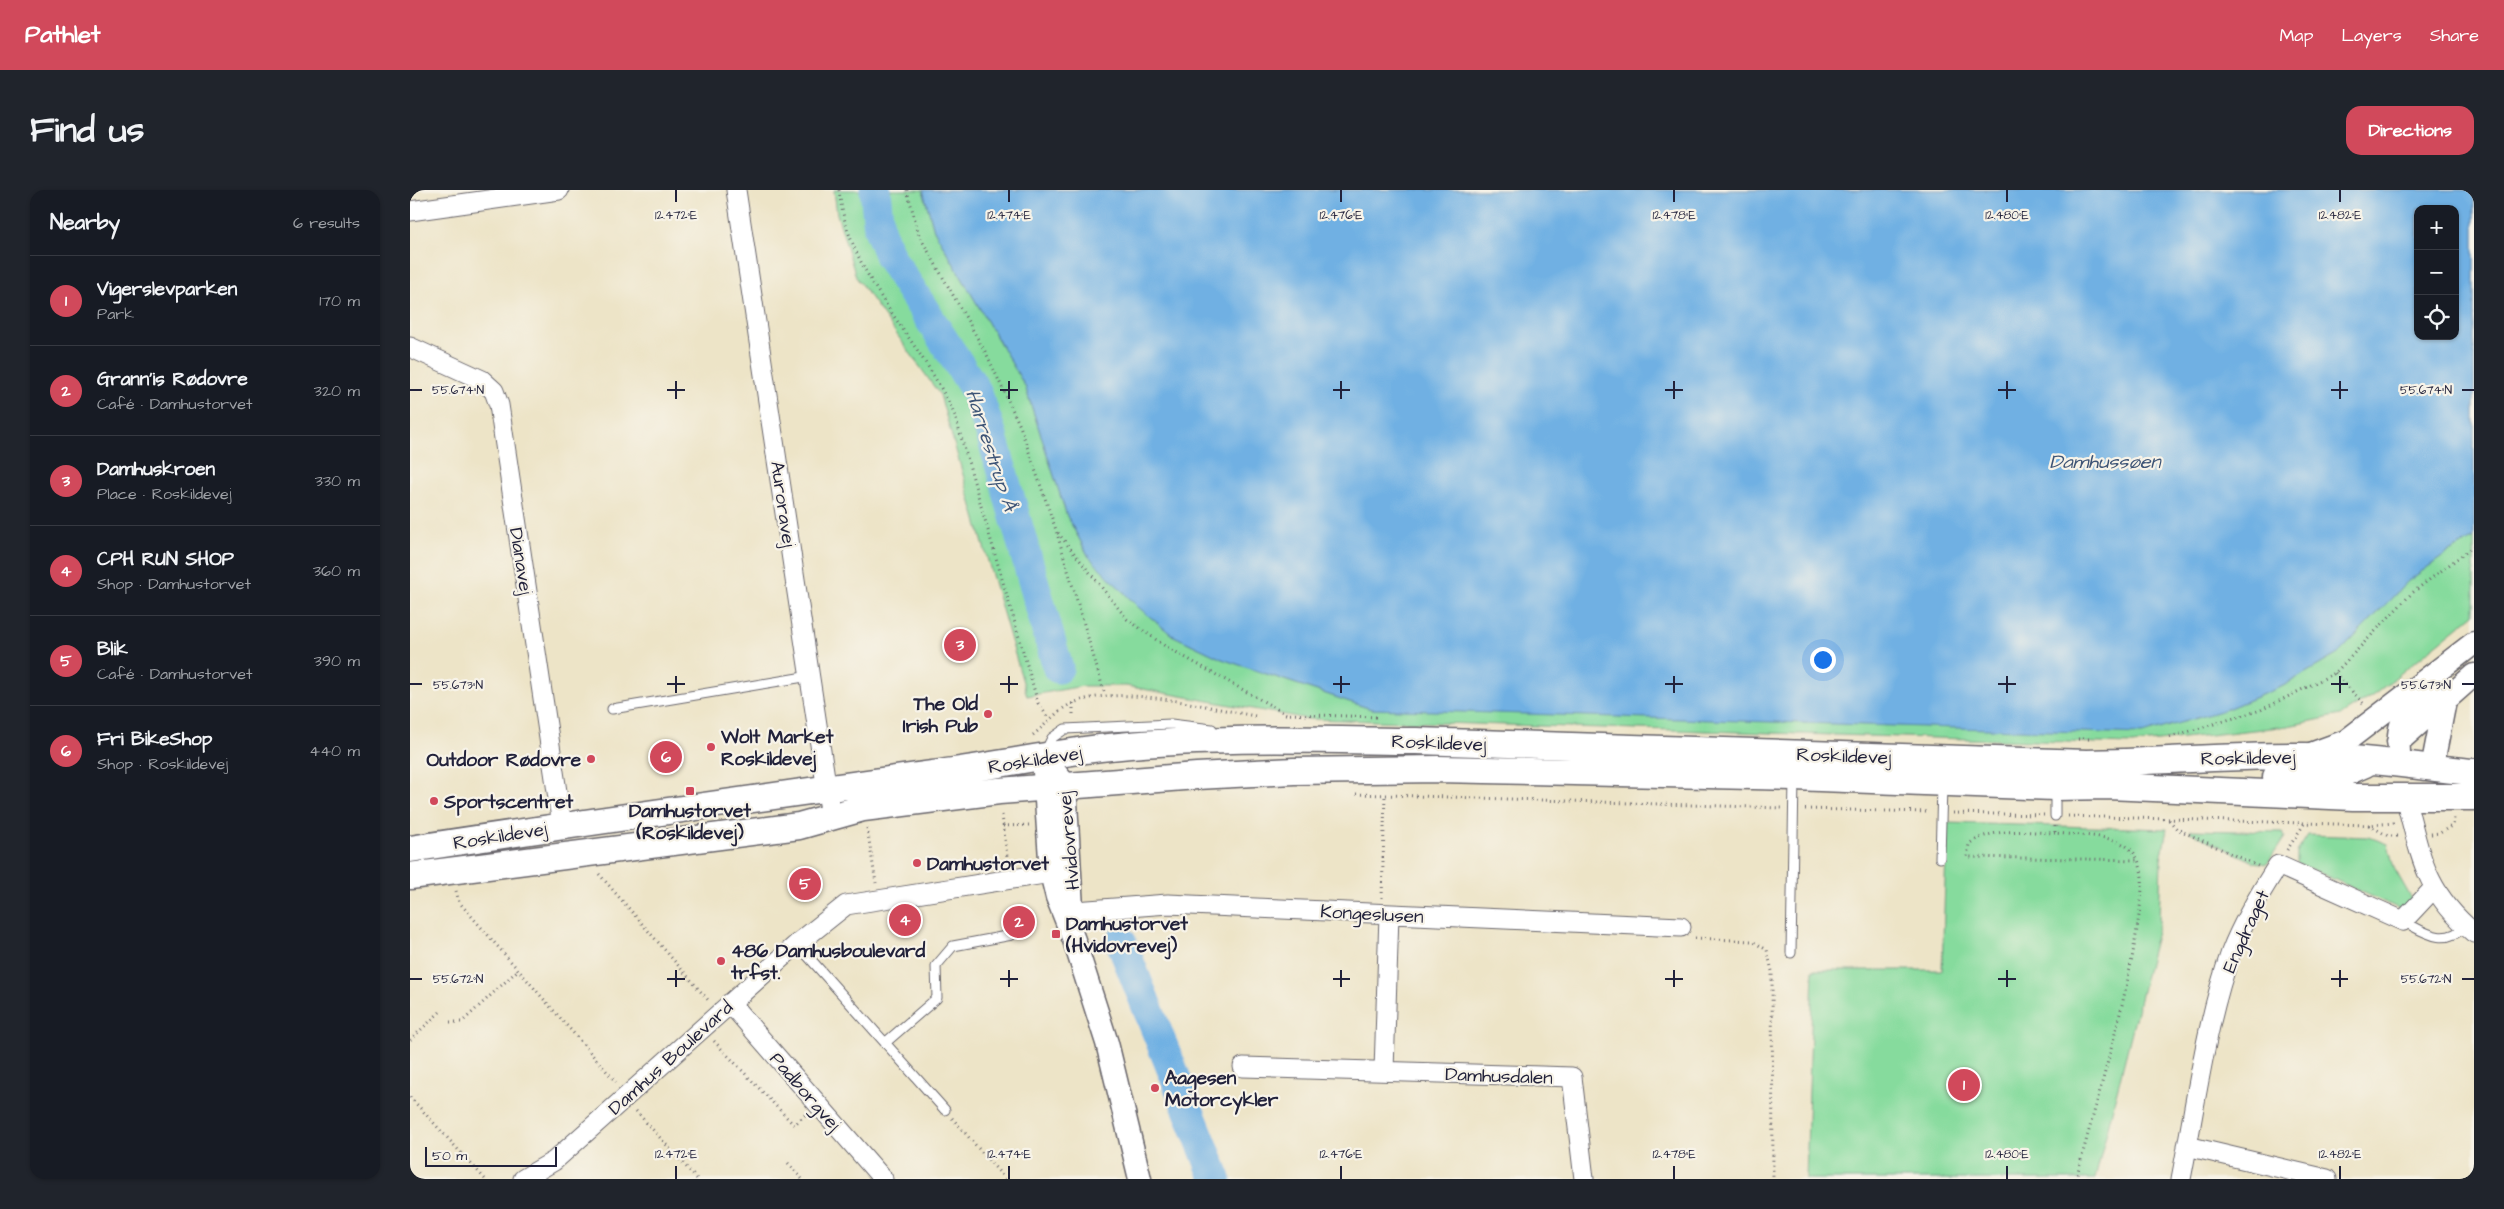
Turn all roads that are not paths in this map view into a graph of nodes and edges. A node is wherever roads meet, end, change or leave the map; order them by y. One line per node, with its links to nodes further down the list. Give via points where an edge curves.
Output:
1 (559, 190): 3 (street)
2 (736, 190): 7 (street, Auroravej)
3 (410, 211)
4 (410, 347): 26 (street, Dianavej, via 482,380 494,391 499,405)
5 (2473, 643): 10 (street, via 2400,721); 11 (street, via 2346,741)
6 (2474, 675): 8 (street)
7 (810, 676): 9 (lane); 21 (street, Auroravej)
8 (2445, 701): 10 (street); 14 (street)
9 (612, 709)
10 (2399, 753): 13 (main road, Roskildevej); 14 (main road, Roskildevej); 23 (main road)
11 (2305, 756): 12 (main road, Roskildevej, via 2087,763 1304,740 1173,743 1101,748); 13 (main road, Roskildevej)
12 (1043, 757): 18 (street, Hvidovrevej); 21 (main road, Roskildevej)
13 (2372, 761): 19 (main road, via 2335,777 2204,778)
14 (2432, 768): 15 (main road, Roskildevej); 23 (main road)
15 (2474, 772)
16 (1794, 777): 17 (main road, Roskildevej); 18 (main road, Roskildevej, via 1438,769 1294,771); 39 (lane, Roskildevej)
17 (1942, 783): 20 (main road, Roskildevej); 28 (lane)
18 (1054, 785): 25 (main road, Roskildevej, via 863,808); 29 (street, Hvidovrevej); 32 (street, Hvidovrevej)
19 (2108, 786): 20 (main road, Roskildevej); 23 (main road, Roskildevej, via 2353,797)
20 (2055, 787): 24 (lane)
21 (825, 788): 25 (street, Auroravej); 26 (main road, Roskildevej)
22 (2474, 797): 23 (main road, Roskildevej)
23 (2414, 805): 31 (street, via 2424,867)
24 (2055, 816)
25 (831, 817): 30 (main road, Roskildevej, via 799,826 696,841 590,851)
26 (562, 825): 27 (main road, Roskildevej)
27 (410, 849)
28 (1940, 858)
29 (1051, 873): 32 (street, Hvidovrevej); 38 (street, via 846,905)
30 (410, 876)
31 (2434, 888): 34 (street); 36 (street, via 2446,908)
32 (1068, 911): 33 (street, Kongeslusen, via 1168,904); 50 (street, Hvidovrevej, via 1074,940 1107,1042)
33 (1385, 914): 35 (street, Kongeslusen); 43 (street)
34 (2403, 921): 36 (lane, via 2444,938); 45 (street, Engdraget, via 2275,869 2252,906 2217,996)
35 (1681, 927)
36 (2470, 929)
37 (1012, 935): 41 (lane, via 953,946 936,966 937,998)
38 (803, 939): 40 (street, Damhus Boulevard); 41 (lane)
39 (1791, 953)
40 (725, 1008): 46 (street, Damhus Boulevard); 49 (street, Padborgvej)
41 (885, 1042): 44 (lane)
42 (1243, 1067): 43 (street, Damhusdalen)
43 (1384, 1071): 51 (street, Damhusdalen, via 1572,1077)
44 (945, 1110)
45 (2188, 1146): 52 (street, Engdraget); 53 (street)
46 (554, 1161): 47 (street, Damhus Boulevard); 48 (street, Damhus Boulevard)
47 (523, 1179)
48 (541, 1179)
49 (883, 1179)
50 (1140, 1179)
51 (1584, 1179)
52 (2181, 1179)
53 (2327, 1179)

